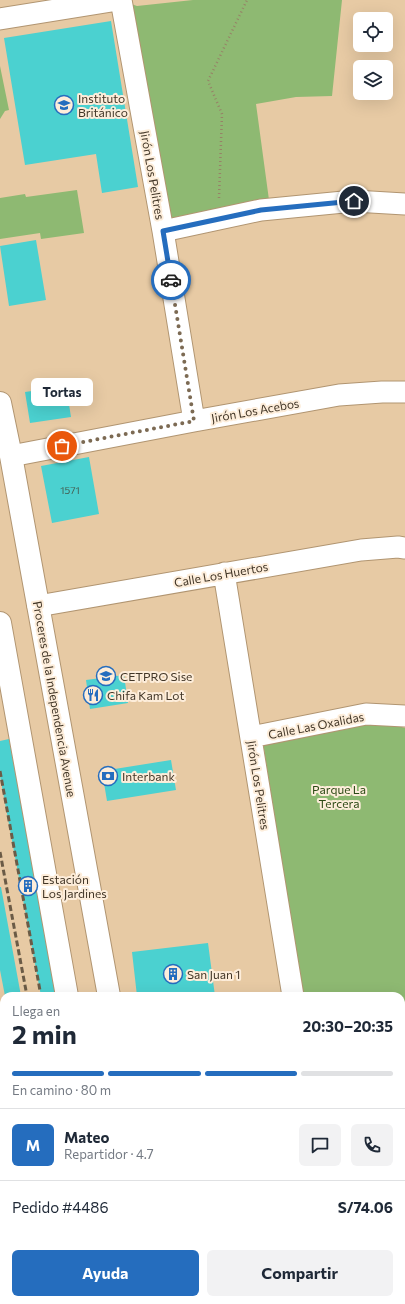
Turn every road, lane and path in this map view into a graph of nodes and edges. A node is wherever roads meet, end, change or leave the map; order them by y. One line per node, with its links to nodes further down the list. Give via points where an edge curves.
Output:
1 (118, 0): 4 (street)
2 (121, 0): 7 (street, Jirón Los Pelitres)
3 (247, 0): 6 (path, via 208,81 222,114)
4 (0, 19)
5 (405, 204): 6 (street, via 354,201 261,210)
6 (219, 219): 7 (street)
7 (163, 231): 10 (street, Jirón Los Pelitres)
8 (405, 392): 10 (street, Jirón Los Acebos, via 339,395)
9 (0, 403): 11 (main road, Proceres de la Independencia Avenue)
10 (194, 421): 11 (street, Jirón Los Acebos)
11 (11, 456): 14 (main road, Proceres de la Independencia Avenue)
12 (405, 548): 13 (street, Calle Los Huertos, via 361,550)
13 (224, 574): 14 (street, Calle Los Huertos); 17 (street, Jirón Los Pelitres)
14 (38, 606): 19 (main road, Proceres de la Independencia Avenue)
15 (0, 623): 18 (main road)
16 (405, 716): 17 (street, Calle Las Oxalidas, via 366,714)
17 (251, 737): 20 (street, Jirón Los Pelitres)
18 (66, 992)
19 (108, 992)
20 (292, 992)

